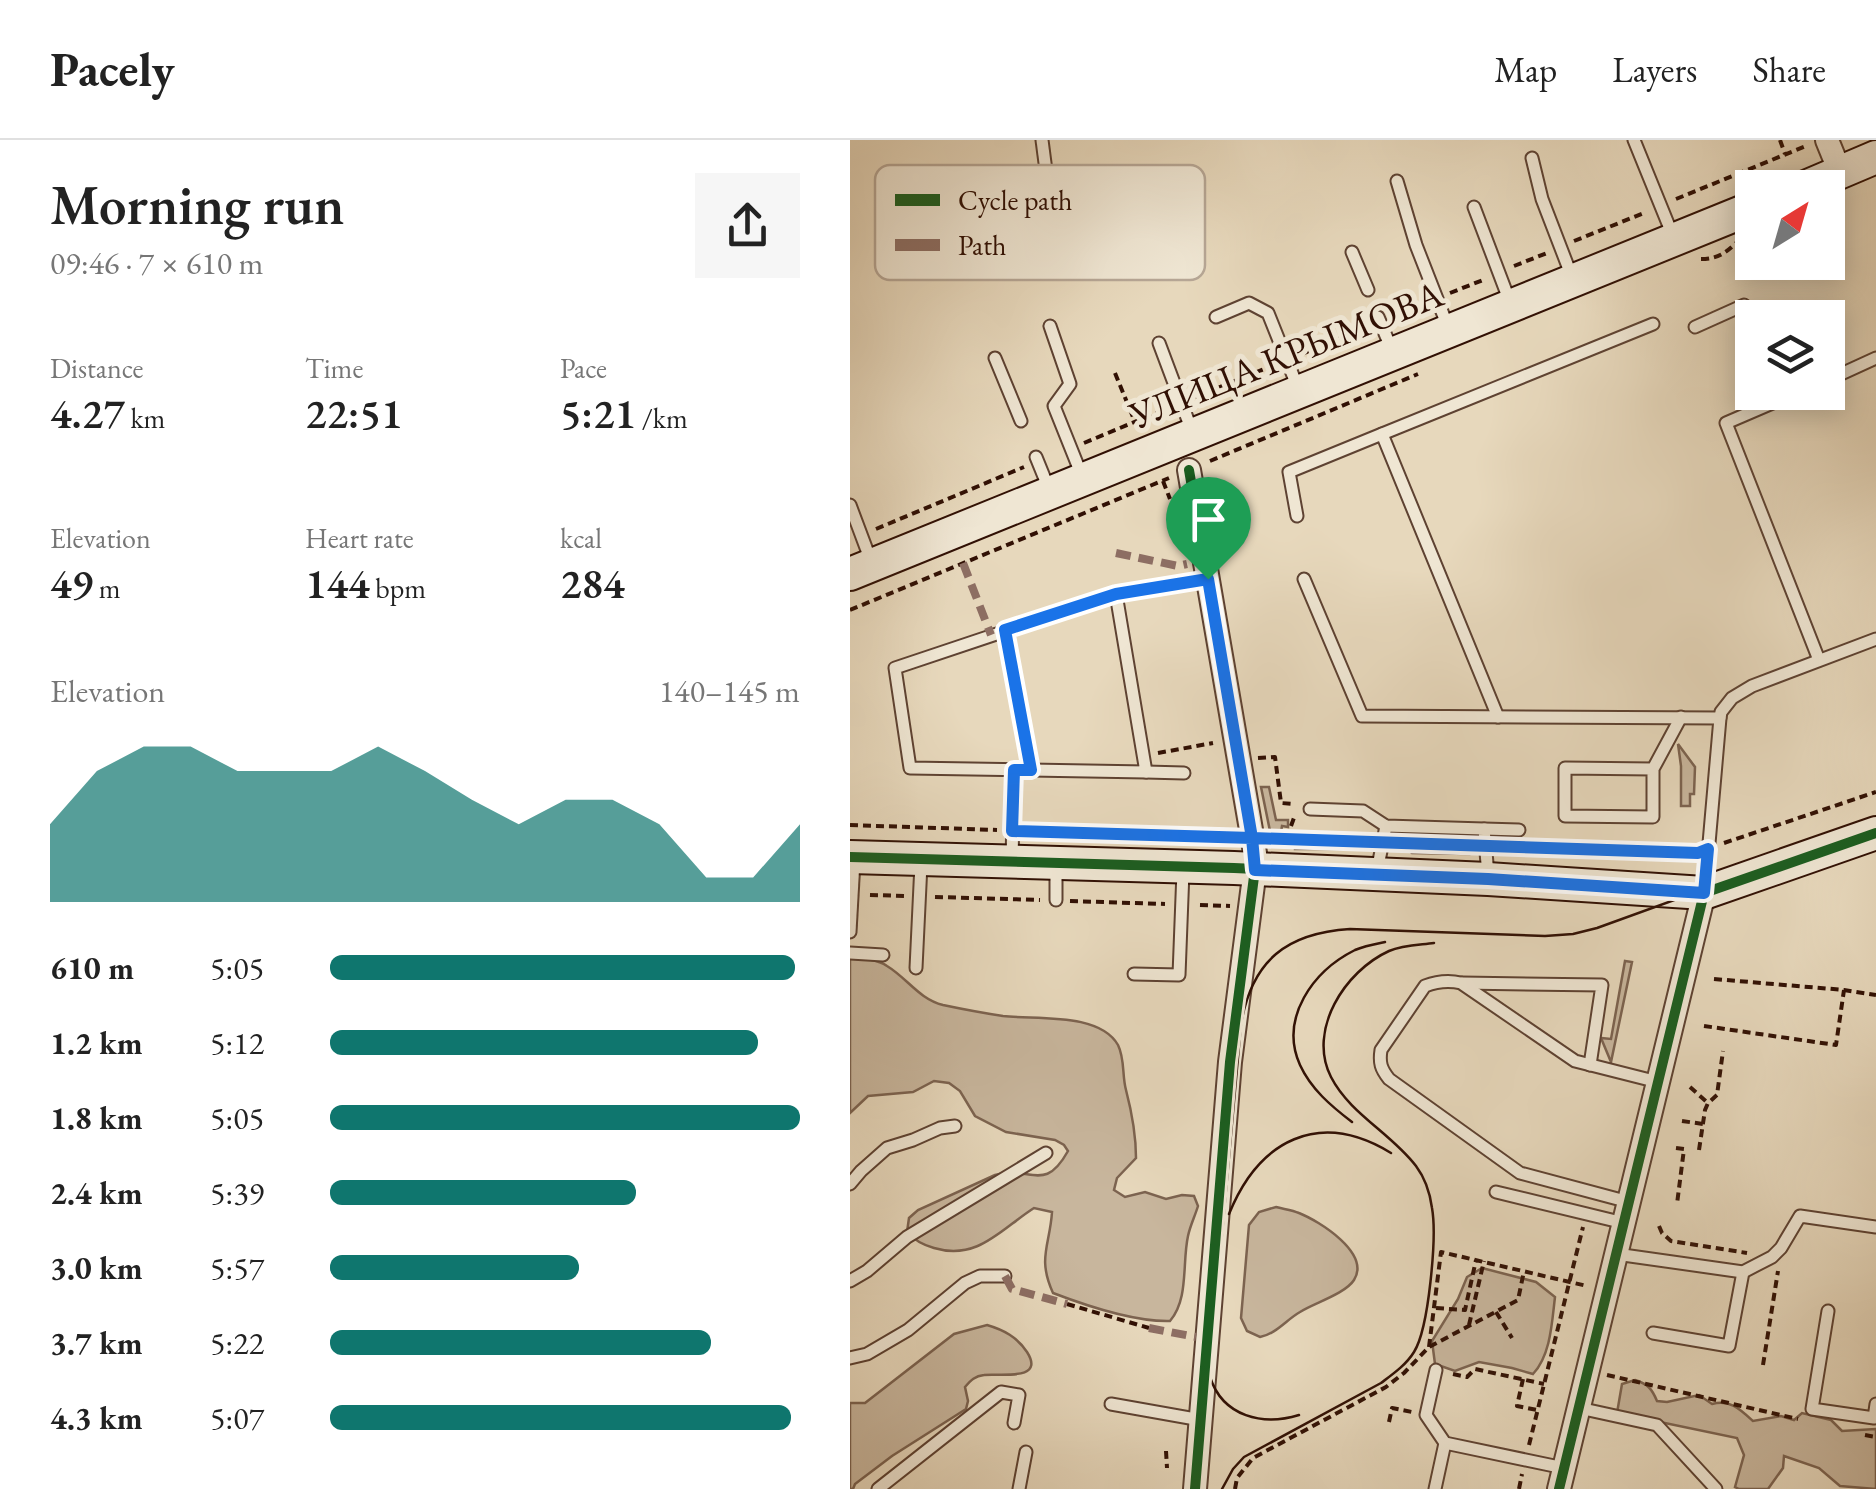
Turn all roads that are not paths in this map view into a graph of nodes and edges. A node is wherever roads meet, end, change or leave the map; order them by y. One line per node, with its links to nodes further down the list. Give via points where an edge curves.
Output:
1 (1042, 140): 6 (lane)
2 (1634, 140): 12 (lane)
3 (1823, 140): 7 (street)
4 (1532, 158): 14 (lane)
5 (1876, 158): 8 (street)
6 (1045, 165)
7 (1839, 170)
8 (1845, 170)
9 (1397, 181): 23 (lane)
10 (1474, 207): 16 (lane)
11 (1735, 218): 12 (street, УЛИЦА КРЫМОВА)
12 (1685, 249): 14 (street, УЛИЦА КРЫМОВА)
13 (1352, 252): 15 (lane)
14 (1574, 281): 16 (street, УЛИЦА КРЫМОВА)
15 (1368, 290)
16 (1512, 306): 23 (street, УЛИЦА КРЫМОВА)
17 (1735, 309): 22 (lane)
18 (1216, 317): 29 (lane, via 1249,302 1268,312)
19 (1380, 319): 25 (lane)
20 (1653, 324): 33 (lane)
21 (1050, 326): 36 (lane, via 1070,384 1054,406)
22 (1695, 327)
23 (1449, 331): 25 (street, УЛИЦА КРЫМОВА)
24 (1159, 343): 32 (lane)
25 (1393, 354): 29 (street, УЛИЦА КРЫМОВА)
26 (994, 358): 31 (lane)
27 (1876, 358): 28 (lane)
28 (1845, 372)
29 (1300, 392): 32 (street, УЛИЦА КРЫМОВА)
30 (1753, 410): 46 (lane, via 1726,423)
31 (1021, 421)
32 (1194, 434): 36 (street, УЛИЦА КРЫМОВА)
33 (1382, 434): 39 (lane, via 1289,472); 47 (lane)
34 (1037, 459): 37 (lane)
35 (1190, 470): 41 (street)
36 (1084, 480): 37 (street, УЛИЦА КРЫМОВА)
37 (1051, 493): 40 (street, УЛИЦА КРЫМОВА)
38 (850, 505): 40 (lane)
39 (1297, 516)
40 (861, 558)
41 (1208, 579): 43 (lane); 62 (street)
42 (1304, 579): 47 (lane, via 1362,716)
43 (1116, 594): 44 (lane); 53 (lane)
44 (1005, 630): 51 (lane, via 896,668 910,768); 52 (lane)
45 (1876, 639): 46 (lane)
46 (1819, 660): 49 (lane, via 1741,692)
47 (1498, 717): 48 (lane)
48 (1682, 718): 49 (lane); 50 (lane)
49 (1720, 718): 68 (lane)
50 (1653, 769): 50 (lane, via 1653,817 1565,816 1566,768)
51 (1014, 770): 52 (lane); 61 (lane)
52 (1031, 770): 53 (lane)
53 (1146, 772): 54 (lane)
54 (1184, 773)
55 (1305, 806): 56 (lane, via 1363,811)
56 (1386, 826): 57 (lane); 66 (lane)
57 (1484, 829): 58 (lane); 67 (lane)
58 (1519, 830)
59 (1876, 834): 68 (street)
60 (851, 846): 63 (street); 70 (lane)
61 (1012, 847): 63 (street); 64 (street)
62 (1254, 854): 65 (street); 66 (street); 95 (street)
63 (921, 860): 73 (lane)
64 (1056, 864): 65 (street); 69 (lane)
65 (1183, 867): 74 (lane, via 1179,974)
66 (1376, 875): 67 (street)
67 (1488, 879): 68 (street)
68 (1704, 893): 77 (street)
69 (1056, 900)
70 (850, 932)
71 (850, 953): 72 (lane)
72 (883, 955)
73 (916, 968)
74 (1134, 974)
75 (1461, 983): 76 (lane); 76 (lane, via 1602,985); 82 (lane, via 1425,986 1381,1050 1382,1070 1520,1173)
76 (1590, 1065): 77 (lane)
77 (1658, 1082): 82 (street)
78 (954, 1126): 80 (lane, via 886,1148)
79 (1046, 1152): 87 (lane)
80 (850, 1184)
81 (1496, 1192): 82 (lane, via 1586,1214)
82 (1626, 1212): 84 (street)
83 (1876, 1227): 85 (lane, via 1800,1216 1776,1252)
84 (1616, 1254): 85 (lane); 94 (street)
85 (1743, 1272): 89 (lane, via 1729,1346)
86 (1005, 1276): 90 (lane, via 965,1283 908,1330)
87 (850, 1281)
88 (1828, 1311): 93 (lane, via 1812,1408 1874,1418)
89 (1653, 1333)
90 (850, 1358)
91 (1436, 1370): 97 (lane, via 1426,1415)
92 (1111, 1404): 95 (lane)
93 (1876, 1404)
94 (1579, 1408): 99 (street); 104 (lane, via 1658,1425)
95 (1201, 1420): 102 (street)
96 (1014, 1423): 100 (lane, via 1019,1395 1001,1392)
97 (1445, 1443): 99 (lane, via 1526,1460); 103 (lane)
98 (1026, 1452): 101 (lane)
99 (1561, 1479)
100 (878, 1489)
101 (1020, 1489)
102 (1195, 1489)
103 (1435, 1489)
104 (1716, 1489)

